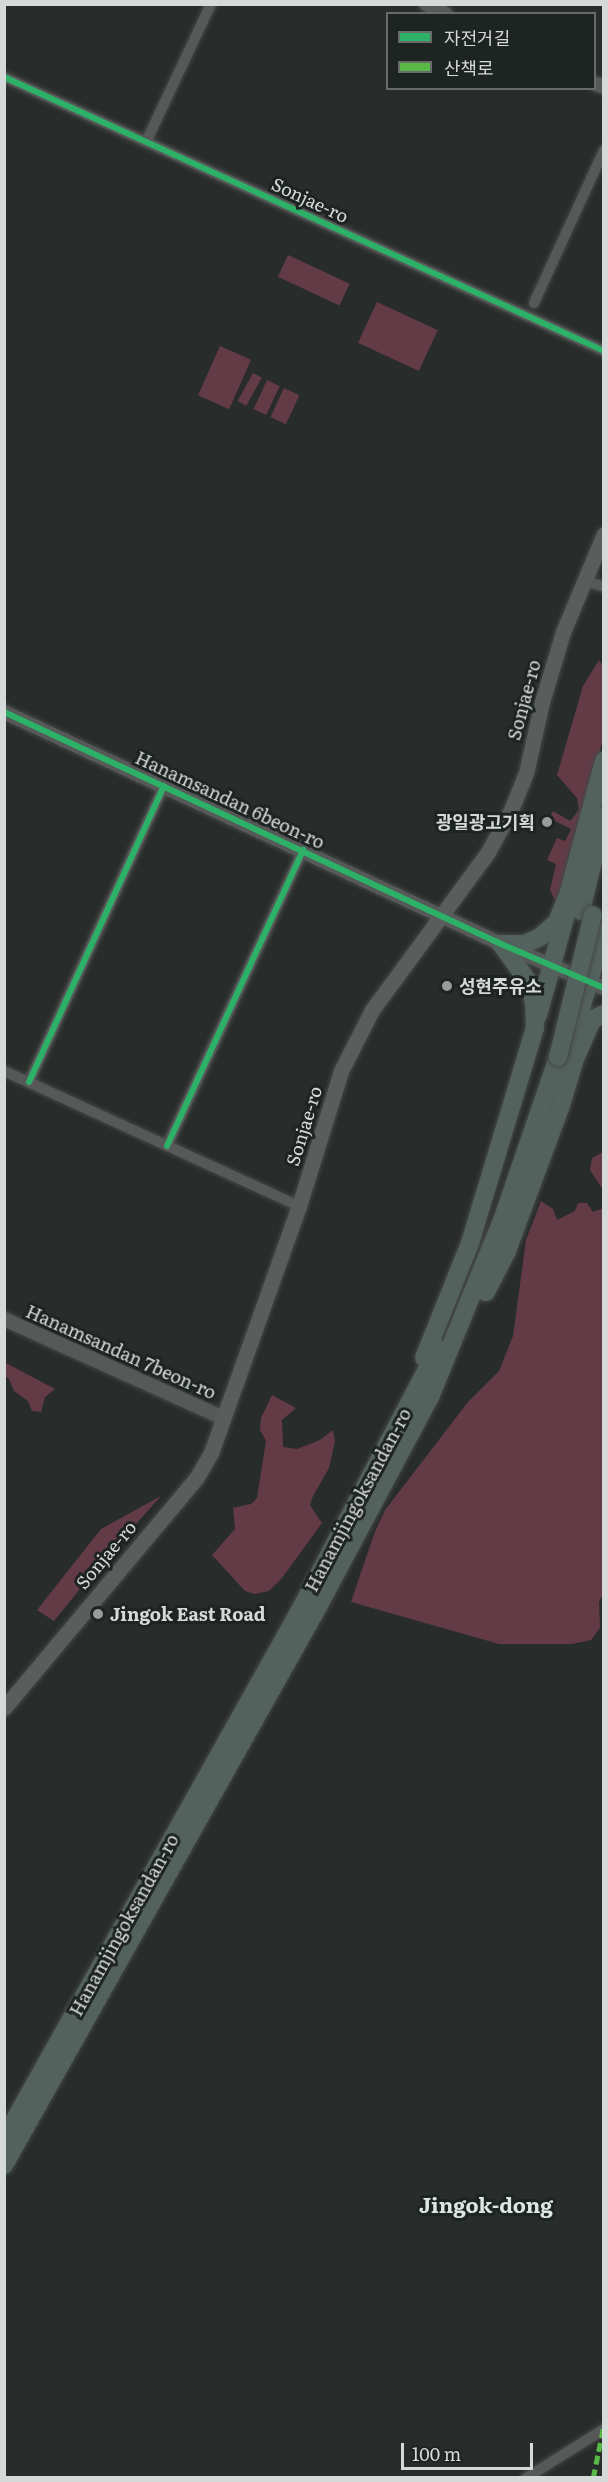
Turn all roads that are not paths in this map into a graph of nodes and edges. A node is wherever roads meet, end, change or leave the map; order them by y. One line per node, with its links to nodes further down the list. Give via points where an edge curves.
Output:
1 (211, 4): 5 (street)
2 (426, 4): 3 (street)
3 (442, 12)
4 (4, 77): 5 (street, Sonjae-ro)
5 (146, 142): 8 (street, Sonjae-ro)
6 (603, 150): 7 (street)
7 (534, 303)
8 (603, 351)
9 (603, 534): 10 (main road, Sonjae-ro)
10 (584, 580): 11 (street); 20 (main road, Sonjae-ro, via 562,637 526,773 511,810 488,852)
11 (603, 587)
12 (4, 712): 14 (street, Hanamsandan 6beon-ro)
13 (603, 761): 18 (highway)
14 (164, 786): 16 (street, Hanamsandan 6beon-ro); 29 (street)
15 (603, 816): 19 (highway, Hanamjingoksandan-ro)
16 (303, 850): 20 (street, Hanamsandan 6beon-ro); 30 (street)
17 (603, 868): 19 (highway, Hanamjingoksandan-ro)
18 (568, 895): 22 (highway, via 557,922 540,937 525,944); 23 (highway, via 566,917)
19 (587, 913): 27 (highway, Hanamjingoksandan-ro, bridge)
20 (442, 915): 22 (street, Hanamsandan 6beon-ro); 31 (main road, Sonjae-ro, via 356,1038 341,1071)
21 (603, 931): 24 (highway)
22 (501, 944): 23 (street, Hanamsandan 6beon-ro); 26 (highway, via 530,984)
23 (550, 965): 24 (street, Hanamsandan 6beon-ro); 26 (highway)
24 (596, 985): 27 (highway)
25 (603, 1014): 27 (highway, via 592,1020)
26 (535, 1028): 33 (highway, via 487,1193 455,1287 425,1355)
27 (560, 1056): 33 (highway, Hanamjingoksandan-ro, via 500,1228)
28 (4, 1071): 29 (street)
29 (29, 1082): 30 (street)
30 (167, 1146): 31 (street)
31 (299, 1206): 34 (main road, Sonjae-ro)
32 (4, 1319): 34 (street, Hanamsandan 7beon-ro)
33 (423, 1395): 36 (highway, Hanamjingoksandan-ro, via 306,1614)
34 (223, 1418): 35 (main road, Sonjae-ro, via 211,1453 197,1477)
35 (4, 1708)
36 (21, 2122): 37 (highway, Hanamjingoksandan-ro); 38 (highway); 39 (highway)
37 (4, 2137)
38 (4, 2165)
39 (4, 2176)
40 (603, 2428): 41 (street)
41 (526, 2478)

